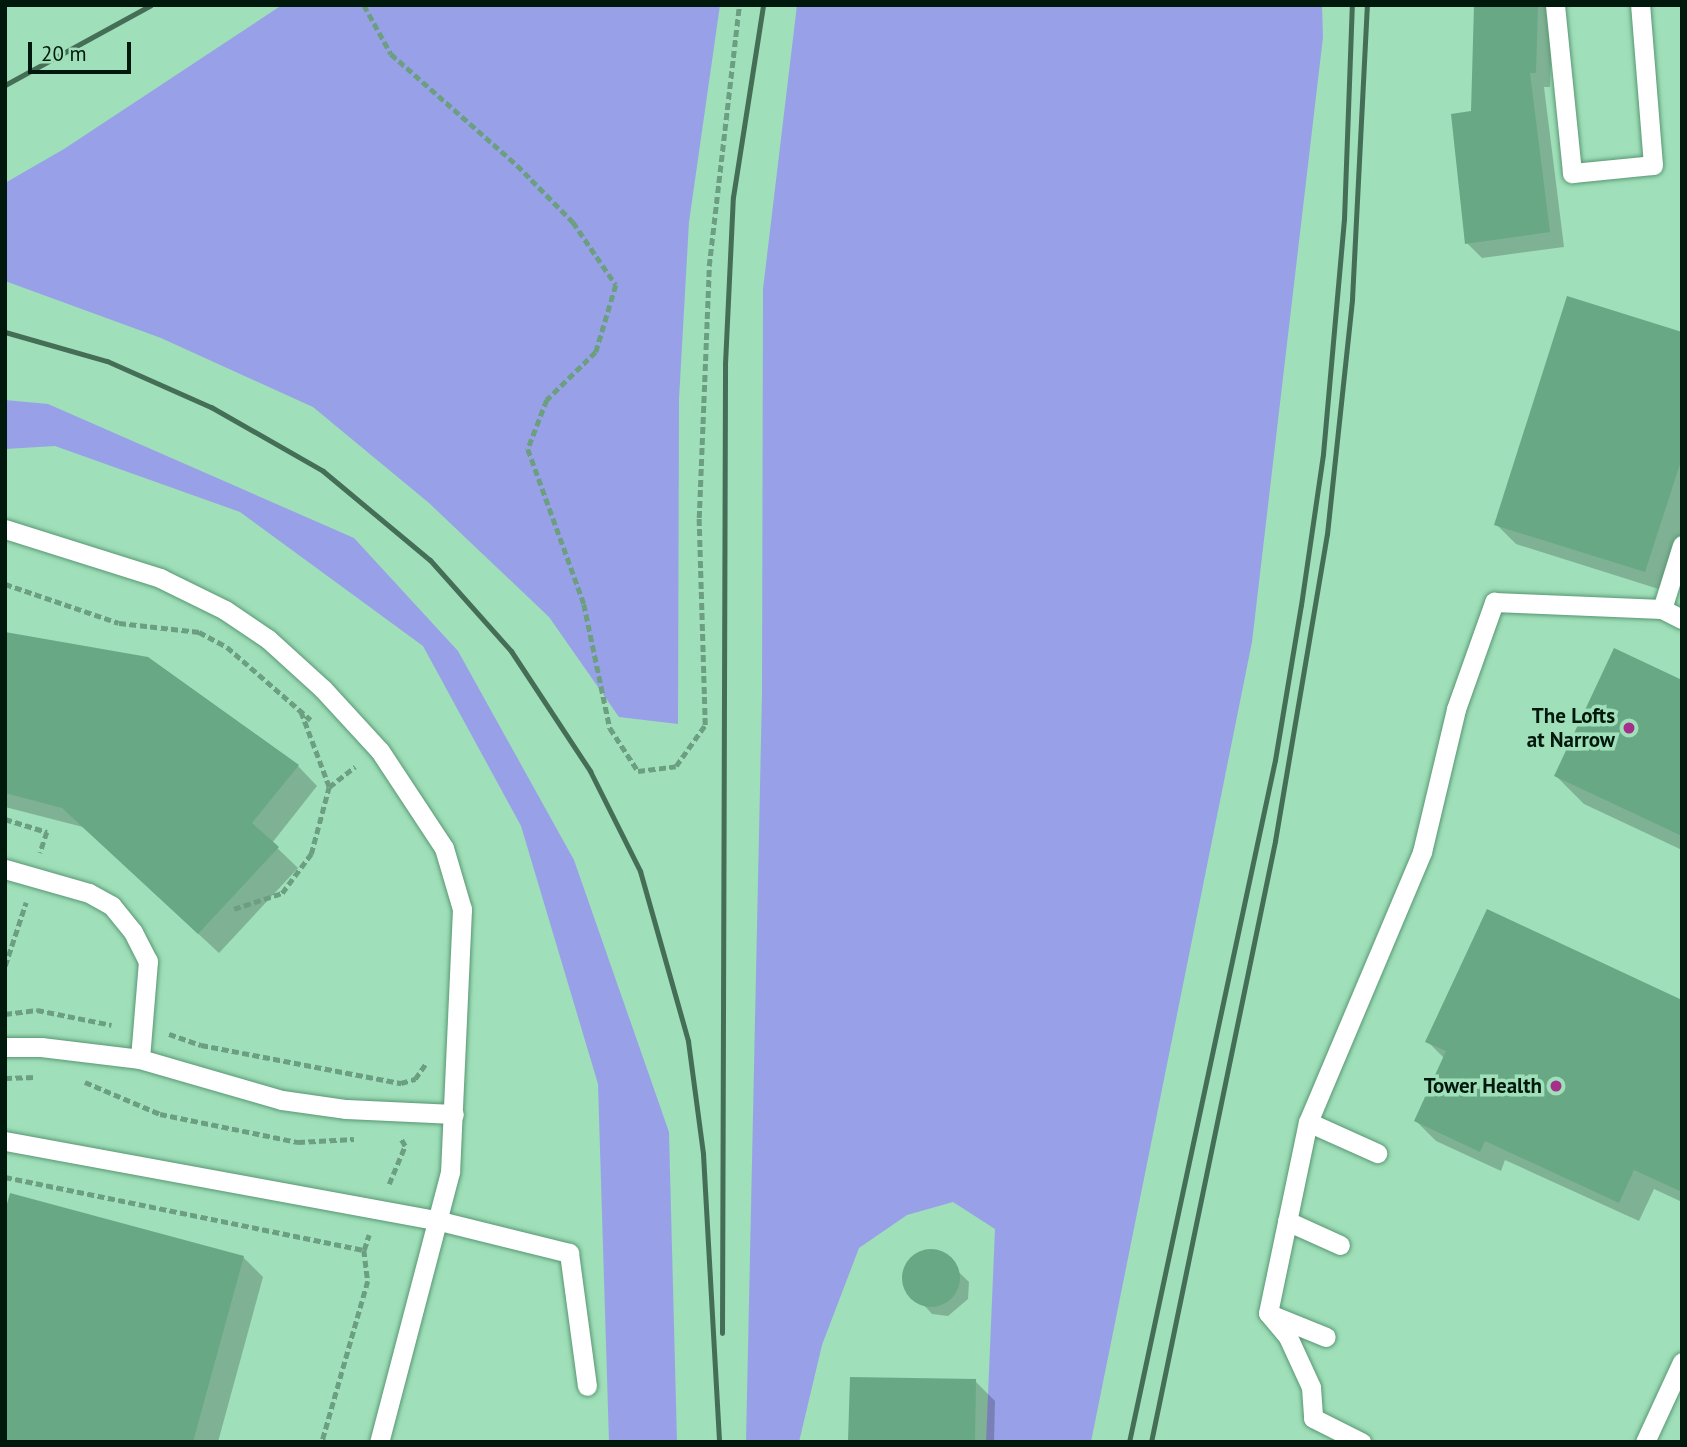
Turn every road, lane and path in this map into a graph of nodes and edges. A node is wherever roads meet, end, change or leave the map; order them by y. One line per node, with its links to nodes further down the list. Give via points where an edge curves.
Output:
1 (363, 5): 2 (path, via 391,54 517,165 573,222 616,285 596,352 547,400 528,449 584,604 610,728 638,771 676,766 705,725 699,518 709,266)
2 (739, 5)
3 (1555, 5): 4 (lane, via 1572,173 1653,165)
4 (1640, 5)
5 (5, 529): 27 (lane, via 160,578 225,610 268,639 323,689 380,751 444,848 461,909)
6 (1682, 545): 8 (lane)
7 (5, 584): 10 (path, via 119,624 199,632 227,647)
8 (1662, 609): 9 (lane); 28 (lane, via 1494,602 1456,709 1422,852)
9 (1682, 619)
10 (299, 708): 11 (path); 15 (path)
11 (316, 725)
12 (349, 760): 13 (path)
13 (355, 767): 14 (path); 15 (path)
14 (361, 774)
15 (330, 787): 17 (path, via 311,854 282,892)
16 (5, 869): 23 (lane, via 89,892 112,906 133,932 148,961)
17 (234, 909)
18 (5, 1014): 20 (path, via 37,1010)
19 (167, 1024): 22 (path, via 168,1034 201,1045 401,1083 415,1079 425,1068)
20 (112, 1025)
21 (5, 1047): 23 (lane, via 41,1046)
22 (426, 1055)
23 (140, 1059): 27 (lane, via 282,1100 346,1109)
24 (72, 1076): 30 (path, via 160,1114 298,1142)
25 (46, 1077): 26 (path)
26 (5, 1078)
27 (454, 1114): 35 (lane)
28 (1308, 1122): 32 (lane); 36 (lane)
29 (397, 1137): 34 (path, via 405,1146)
30 (360, 1139)
31 (5, 1141): 35 (lane)
32 (1377, 1153)
33 (5, 1177): 43 (path, via 364,1250 368,1281)
34 (388, 1186)
35 (440, 1221): 41 (lane, via 569,1253); 44 (lane)
36 (1287, 1221): 37 (lane); 38 (lane)
37 (1340, 1245)
38 (1268, 1314): 39 (lane); 42 (lane, via 1288,1338 1311,1387 1313,1418)
39 (1326, 1337)
40 (1682, 1362): 46 (lane)
41 (587, 1386)
42 (1336, 1436): 45 (lane)
43 (322, 1442)
44 (379, 1442)
45 (1361, 1442)
46 (1645, 1442)

